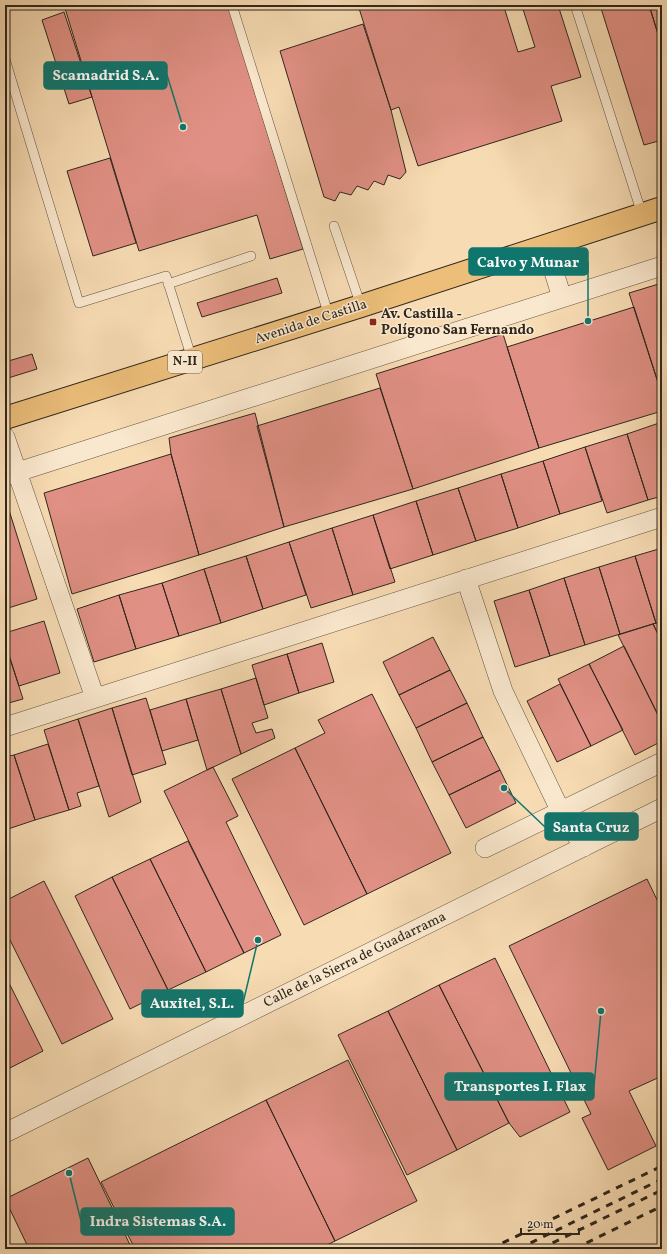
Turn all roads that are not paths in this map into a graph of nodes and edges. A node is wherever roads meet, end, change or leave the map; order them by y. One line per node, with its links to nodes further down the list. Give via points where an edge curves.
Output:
1 (232, 5): 12 (lane)
2 (575, 5): 4 (lane)
3 (5, 59): 9 (lane, via 79,303 166,276)
4 (652, 211): 6 (main road, Avenida de Castilla / N-II)
5 (334, 226): 11 (lane)
6 (546, 246): 10 (street); 11 (main road, Avenida de Castilla / N-II)
7 (251, 256): 9 (lane)
8 (662, 266): 10 (street)
9 (168, 284): 13 (lane)
10 (562, 298): 16 (street)
11 (361, 306): 12 (main road, Avenida de Castilla / N-II)
12 (329, 316): 13 (main road, Avenida de Castilla / N-II)
13 (192, 359): 14 (main road, Avenida de Castilla / N-II)
14 (5, 418)
15 (5, 436): 16 (street)
16 (11, 474): 19 (street)
17 (662, 517): 18 (street)
18 (466, 580): 19 (street); 23 (street, via 503,691)
19 (95, 698): 20 (street)
20 (5, 727)
21 (662, 762): 23 (street)
22 (662, 808): 24 (street, Calle de la Sierra de Guadarrama)
23 (561, 812): 24 (street); 25 (street)
24 (584, 847): 26 (street, Calle de la Sierra de Guadarrama)
25 (485, 848)
26 (5, 1133)

